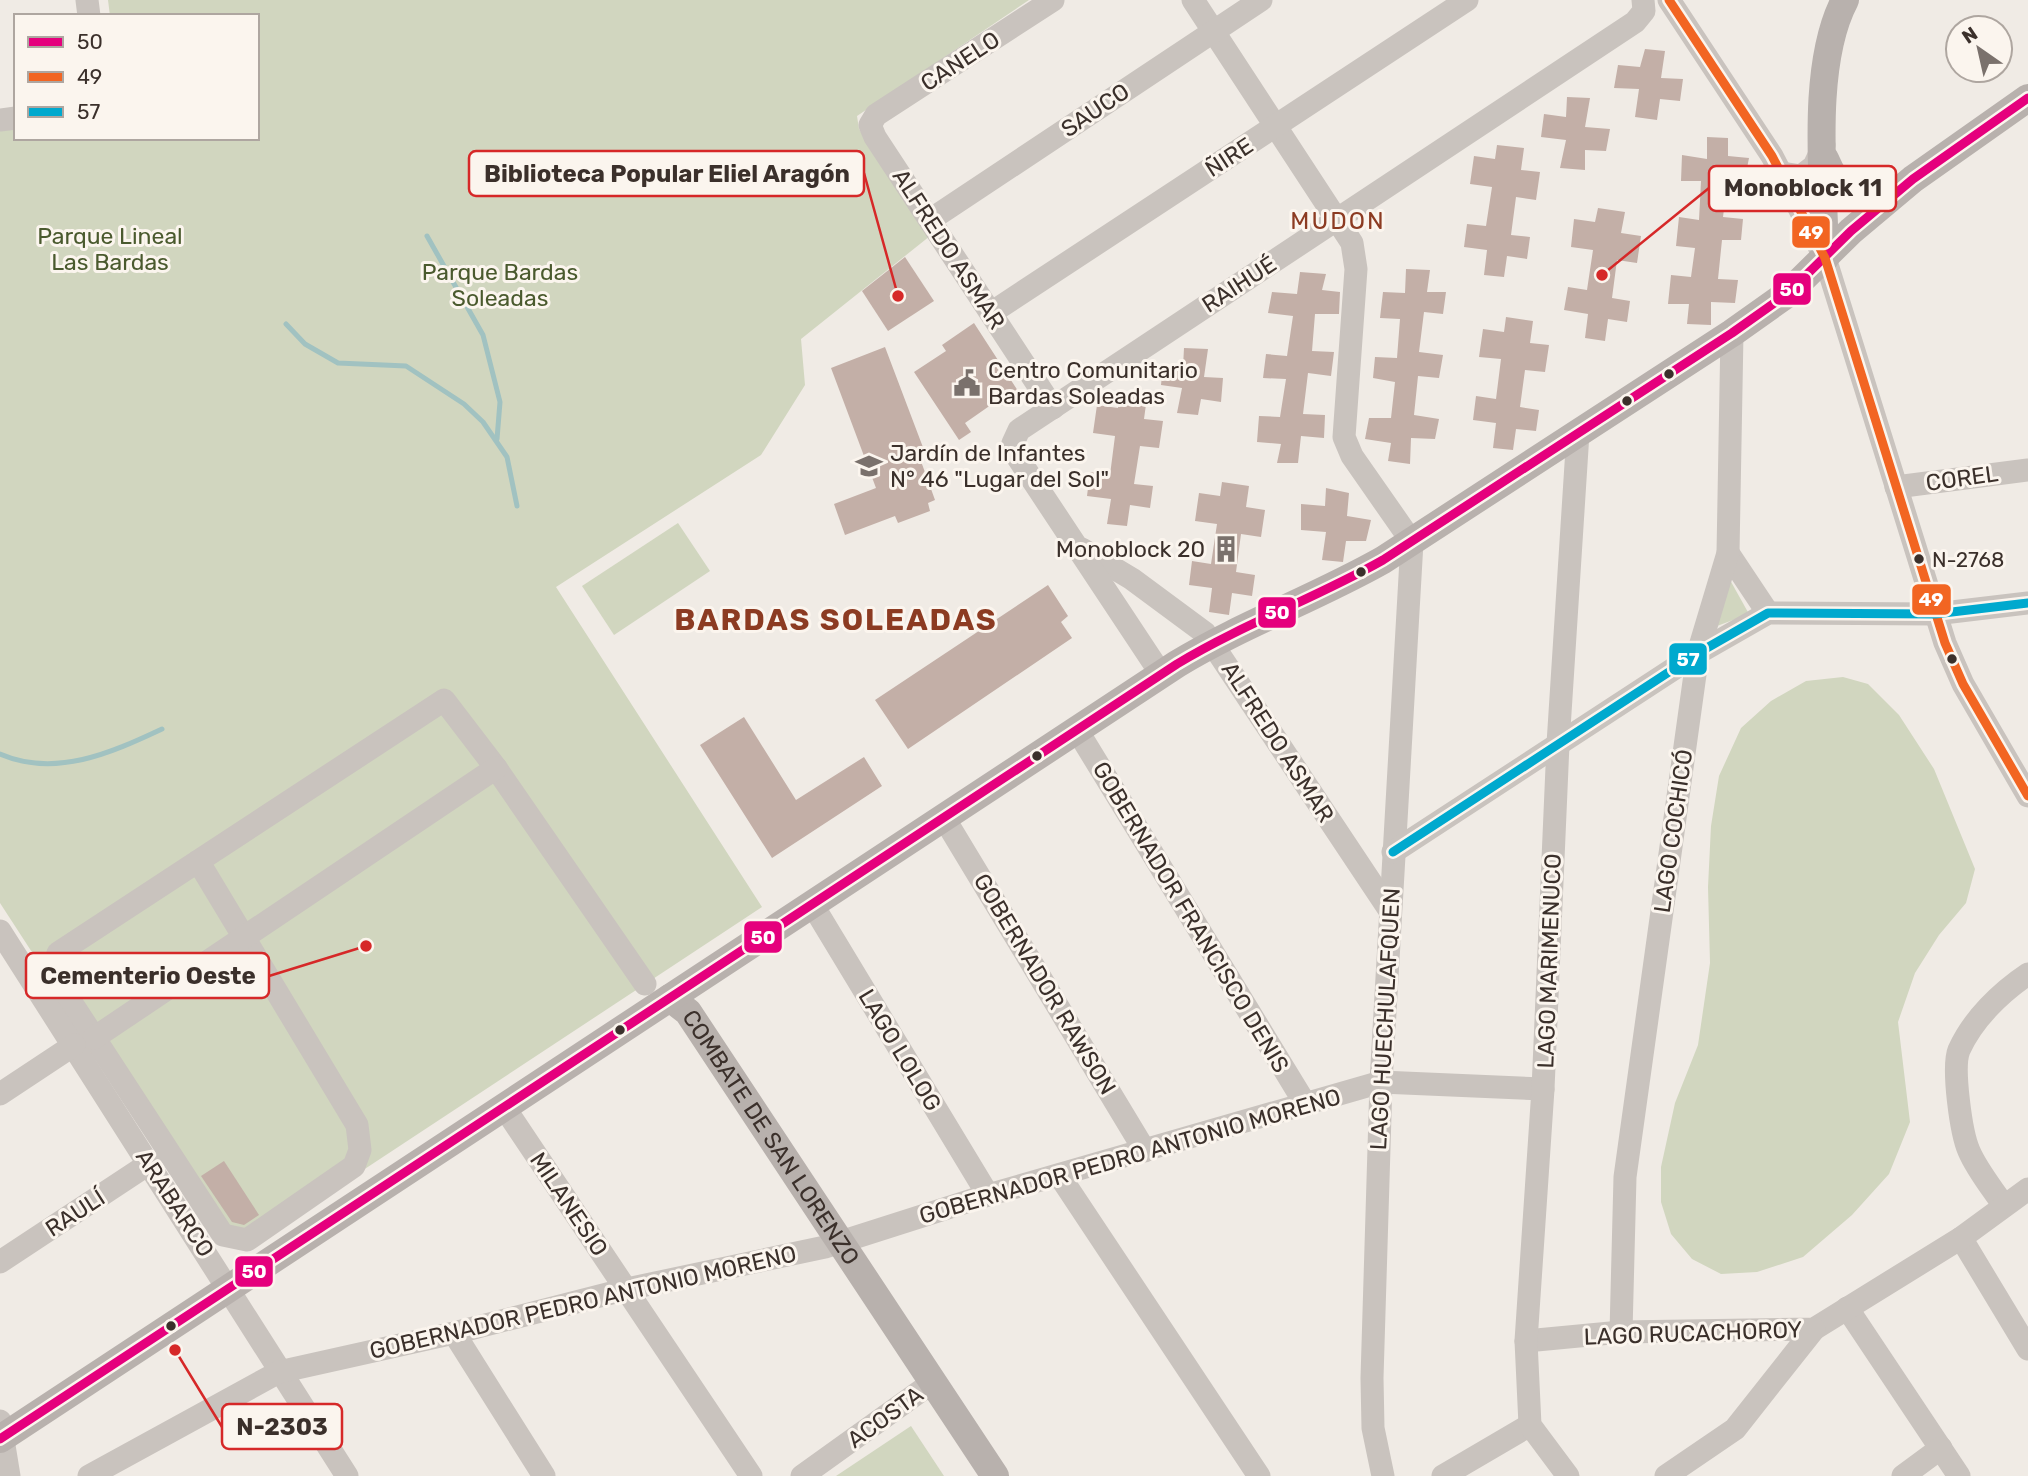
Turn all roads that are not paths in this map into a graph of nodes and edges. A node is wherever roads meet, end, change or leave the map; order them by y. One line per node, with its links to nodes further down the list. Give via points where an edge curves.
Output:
1 (1053, 0): 10 (street, CANELO, via 876,115)
2 (1193, 0): 8 (street)
3 (1261, 0): 8 (street, SAUCO)
4 (1467, 0): 11 (street, ÑIRE)
5 (1669, 0): 13 (street)
6 (1839, 4): 12 (main road, via 1826,60)
7 (1643, 6): 15 (street, RAIHUÉ, via 1635,22)
8 (1213, 32): 11 (street); 16 (street, SAUCO)
9 (2028, 98): 14 (main road)
10 (870, 125): 16 (street, ALFREDO ASMAR)
11 (1276, 126): 15 (street); 18 (street, ÑIRE)
12 (1824, 151): 13 (street, via 1801,176); 14 (main road, via 1835,180 1849,197); 17 (main road)
13 (1782, 173): 17 (street)
14 (1880, 205): 17 (main road)
15 (1338, 219): 20 (street, RAIHUÉ); 25 (street, via 1352,243 1356,269 1344,437 1352,456)
16 (930, 220): 18 (street, ALFREDO ASMAR)
17 (1825, 258): 19 (main road); 24 (street)
18 (991, 313): 20 (street, ALFREDO ASMAR)
19 (1732, 333): 21 (main road); 27 (street, LAGO COCHICÓ)
20 (1053, 408): 22 (street, RAIHUÉ, via 1019,430)
21 (1578, 433): 25 (main road); 35 (street, LAGO MARIMENUCO)
22 (1013, 443): 26 (street, ALFREDO ASMAR, via 1018,458)
23 (2028, 470): 24 (street, COREL)
24 (1896, 487): 30 (street)
25 (1412, 542): 31 (main road, via 1342,583); 40 (street, LAGO HUECHULAFQUEN)
26 (1077, 546): 31 (street, ALFREDO ASMAR, via 1181,613); 33 (street, ALFREDO ASMAR)
27 (1728, 553): 29 (street); 32 (street, LAGO COCHICÓ)
28 (2028, 603): 30 (street)
29 (1768, 613): 30 (street); 32 (street)
30 (1936, 614): 37 (street, via 1962,684)
31 (1213, 643): 33 (main road); 43 (street, ALFREDO ASMAR)
32 (1698, 653): 35 (street); 68 (street, LAGO COCHICÓ, via 1625,1177)
33 (1161, 674): 34 (main road)
34 (1077, 730): 39 (main road); 53 (street, GOBERNADOR FRANCISCO DENIS)
35 (1558, 744): 40 (street); 51 (street, LAGO MARIMENUCO)
36 (496, 768): 41 (street, via 444,700); 45 (street); 47 (street)
37 (2022, 775): 38 (street)
38 (2028, 796)
39 (944, 818): 42 (main road); 55 (street, GOBERNADOR RAWSON)
40 (1393, 852): 43 (street, LAGO HUECHULAFQUEN)
41 (198, 861): 45 (street); 49 (street, via 58,953 52,974)
42 (812, 904): 48 (main road); 59 (street, LAGO LOLOG)
43 (1390, 911): 50 (street, LAGO HUECHULAFQUEN)
44 (0, 931): 49 (street, ARABARCO)
45 (244, 937): 49 (street); 49 (street, via 358,1125 360,1150 354,1166 247,1240 223,1235)
46 (2028, 974): 60 (street, via 1983,1013 1958,1052 1958,1098 1968,1150)
47 (645, 985)
48 (670, 998): 54 (main road); 62 (main road, COMBATE DE SAN LORENZO, via 688,1012)
49 (84, 1042): 52 (street); 56 (street, ARABARCO)
50 (1381, 1082): 51 (street, GOBERNADOR PEDRO ANTONIO MORENO); 53 (street, GOBERNADOR PEDRO ANTONIO MORENO); 86 (street, LAGO HUECHULAFQUEN, via 1372,1391 1373,1428)
51 (1543, 1089): 70 (street, LAGO MARIMENUCO)
52 (0, 1094)
53 (1306, 1105): 55 (street, GOBERNADOR PEDRO ANTONIO MORENO)
54 (504, 1107): 64 (street, MILANESIO); 65 (main road)
55 (1146, 1151): 57 (street, GOBERNADOR PEDRO ANTONIO MORENO)
56 (150, 1163): 63 (street, RAULÍ); 65 (street, ARABARCO)
57 (1059, 1175): 59 (street, GOBERNADOR PEDRO ANTONIO MORENO); 85 (street)
58 (2028, 1189): 60 (street, LAGO RUCACHOROY)
59 (988, 1195): 62 (street, GOBERNADOR PEDRO ANTONIO MORENO)
60 (2004, 1206): 61 (street, LAGO RUCACHOROY)
61 (1961, 1238): 66 (street, LAGO RUCACHOROY); 71 (street)
62 (833, 1244): 64 (street, GOBERNADOR PEDRO ANTONIO MORENO); 73 (main road, COMBATE DE SAN LORENZO)
63 (0, 1262)
64 (627, 1289): 69 (street, GOBERNADOR PEDRO ANTONIO MORENO); 81 (street, MILANESIO)
65 (226, 1290): 72 (street, ARABARCO); 75 (main road)
66 (1847, 1308): 67 (street, LAGO RUCACHOROY); 76 (street)
67 (1814, 1329): 68 (street, LAGO RUCACHOROY); 89 (street, via 1735,1429)
68 (1621, 1332): 70 (street, LAGO RUCACHOROY)
69 (454, 1333): 72 (street, GOBERNADOR PEDRO ANTONIO MORENO); 80 (street)
70 (1526, 1341): 74 (street, LAGO MARIMENUCO)
71 (2028, 1349)
72 (279, 1372): 78 (street, GOBERNADOR PEDRO ANTONIO MORENO); 79 (street, ARABARCO)
73 (927, 1387): 82 (street, ACOSTA); 83 (main road, COMBATE DE SAN LORENZO); 84 (main road, COMBATE DE SAN LORENZO)
74 (1530, 1425): 87 (street); 88 (street)
75 (1, 1433): 77 (street)
76 (1941, 1448): 90 (street); 91 (street)
77 (9, 1476)
78 (89, 1476)
79 (347, 1476)
80 (544, 1476)
81 (751, 1476)
82 (802, 1476)
83 (976, 1476)
84 (995, 1476)
85 (1259, 1476)
86 (1383, 1476)
87 (1443, 1476)
88 (1568, 1476)
89 (1666, 1476)
90 (1903, 1476)
91 (1959, 1476)

